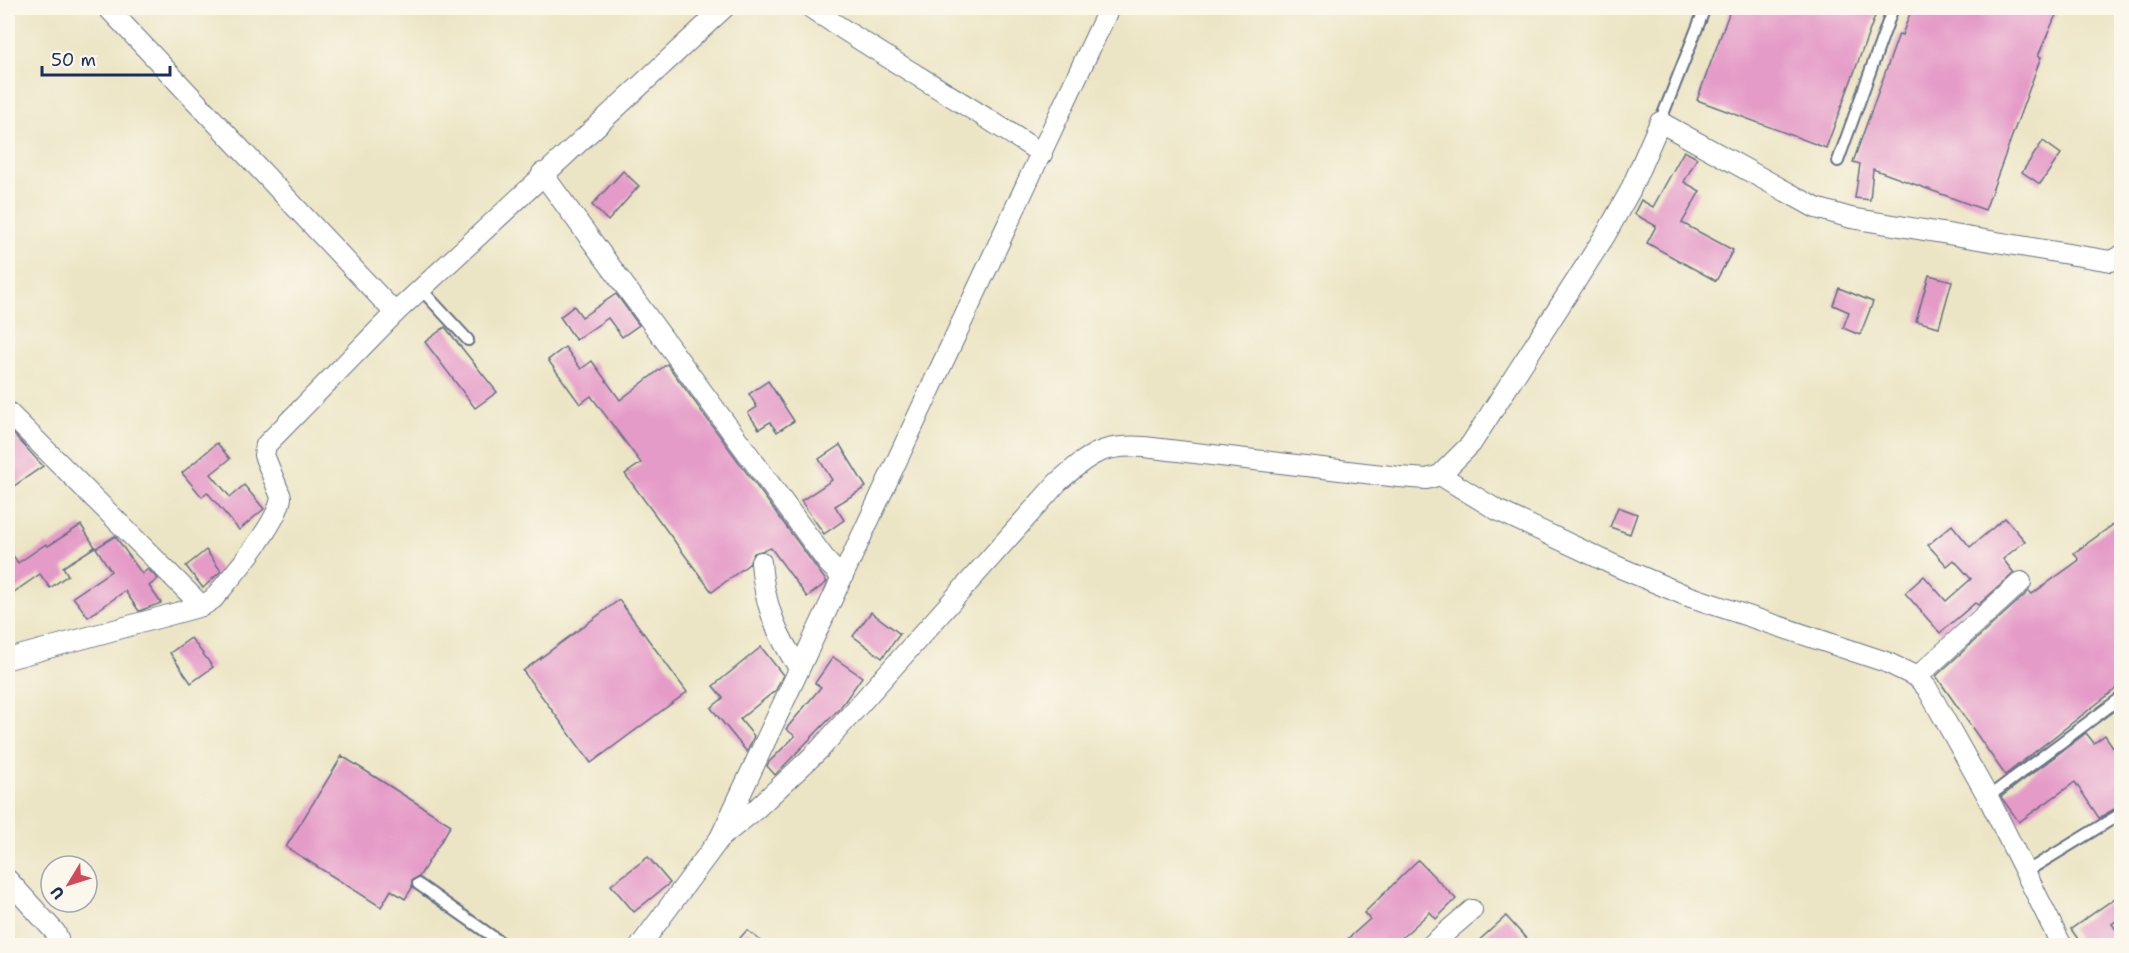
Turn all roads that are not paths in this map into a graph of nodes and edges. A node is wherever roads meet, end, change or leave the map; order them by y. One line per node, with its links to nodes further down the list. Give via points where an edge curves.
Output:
1 (108, 8): 13 (street)
2 (724, 8): 10 (street)
3 (811, 8): 8 (street)
4 (1109, 8): 8 (street)
5 (1705, 8): 7 (lane)
6 (1893, 8): 9 (lane)
7 (1660, 122): 11 (street, via 1816,208 1851,218 2111,261); 16 (street, via 1630,191 1567,297 1472,444)
8 (1042, 154): 18 (street)
9 (1838, 161)
10 (542, 173): 12 (street); 18 (street)
11 (2121, 255)
12 (420, 288): 13 (street); 14 (lane)
13 (395, 312): 20 (street, via 264,448 280,504 225,586)
14 (468, 340)
15 (8, 412): 20 (street)
16 (1440, 475): 23 (street, via 1497,510 1616,566 1685,594 1886,662); 27 (street, via 1400,477 1118,445 1103,450 1058,482 820,750)
17 (761, 562): 22 (street, via 771,620)
18 (842, 577): 22 (street)
19 (2021, 582): 23 (street)
20 (202, 606): 21 (street)
21 (8, 659)
22 (799, 668): 27 (street)
23 (1917, 677): 25 (street)
24 (2121, 697): 25 (lane)
25 (1989, 797): 28 (street)
26 (2121, 813): 28 (lane)
27 (720, 838): 34 (street)
28 (2024, 873): 36 (street)
29 (8, 880): 32 (street, via 55,932 58,938)
30 (418, 884): 33 (lane)
31 (1472, 910): 35 (street)
32 (54, 945)
33 (506, 945)
34 (640, 945)
35 (1430, 945)
36 (2062, 945)

